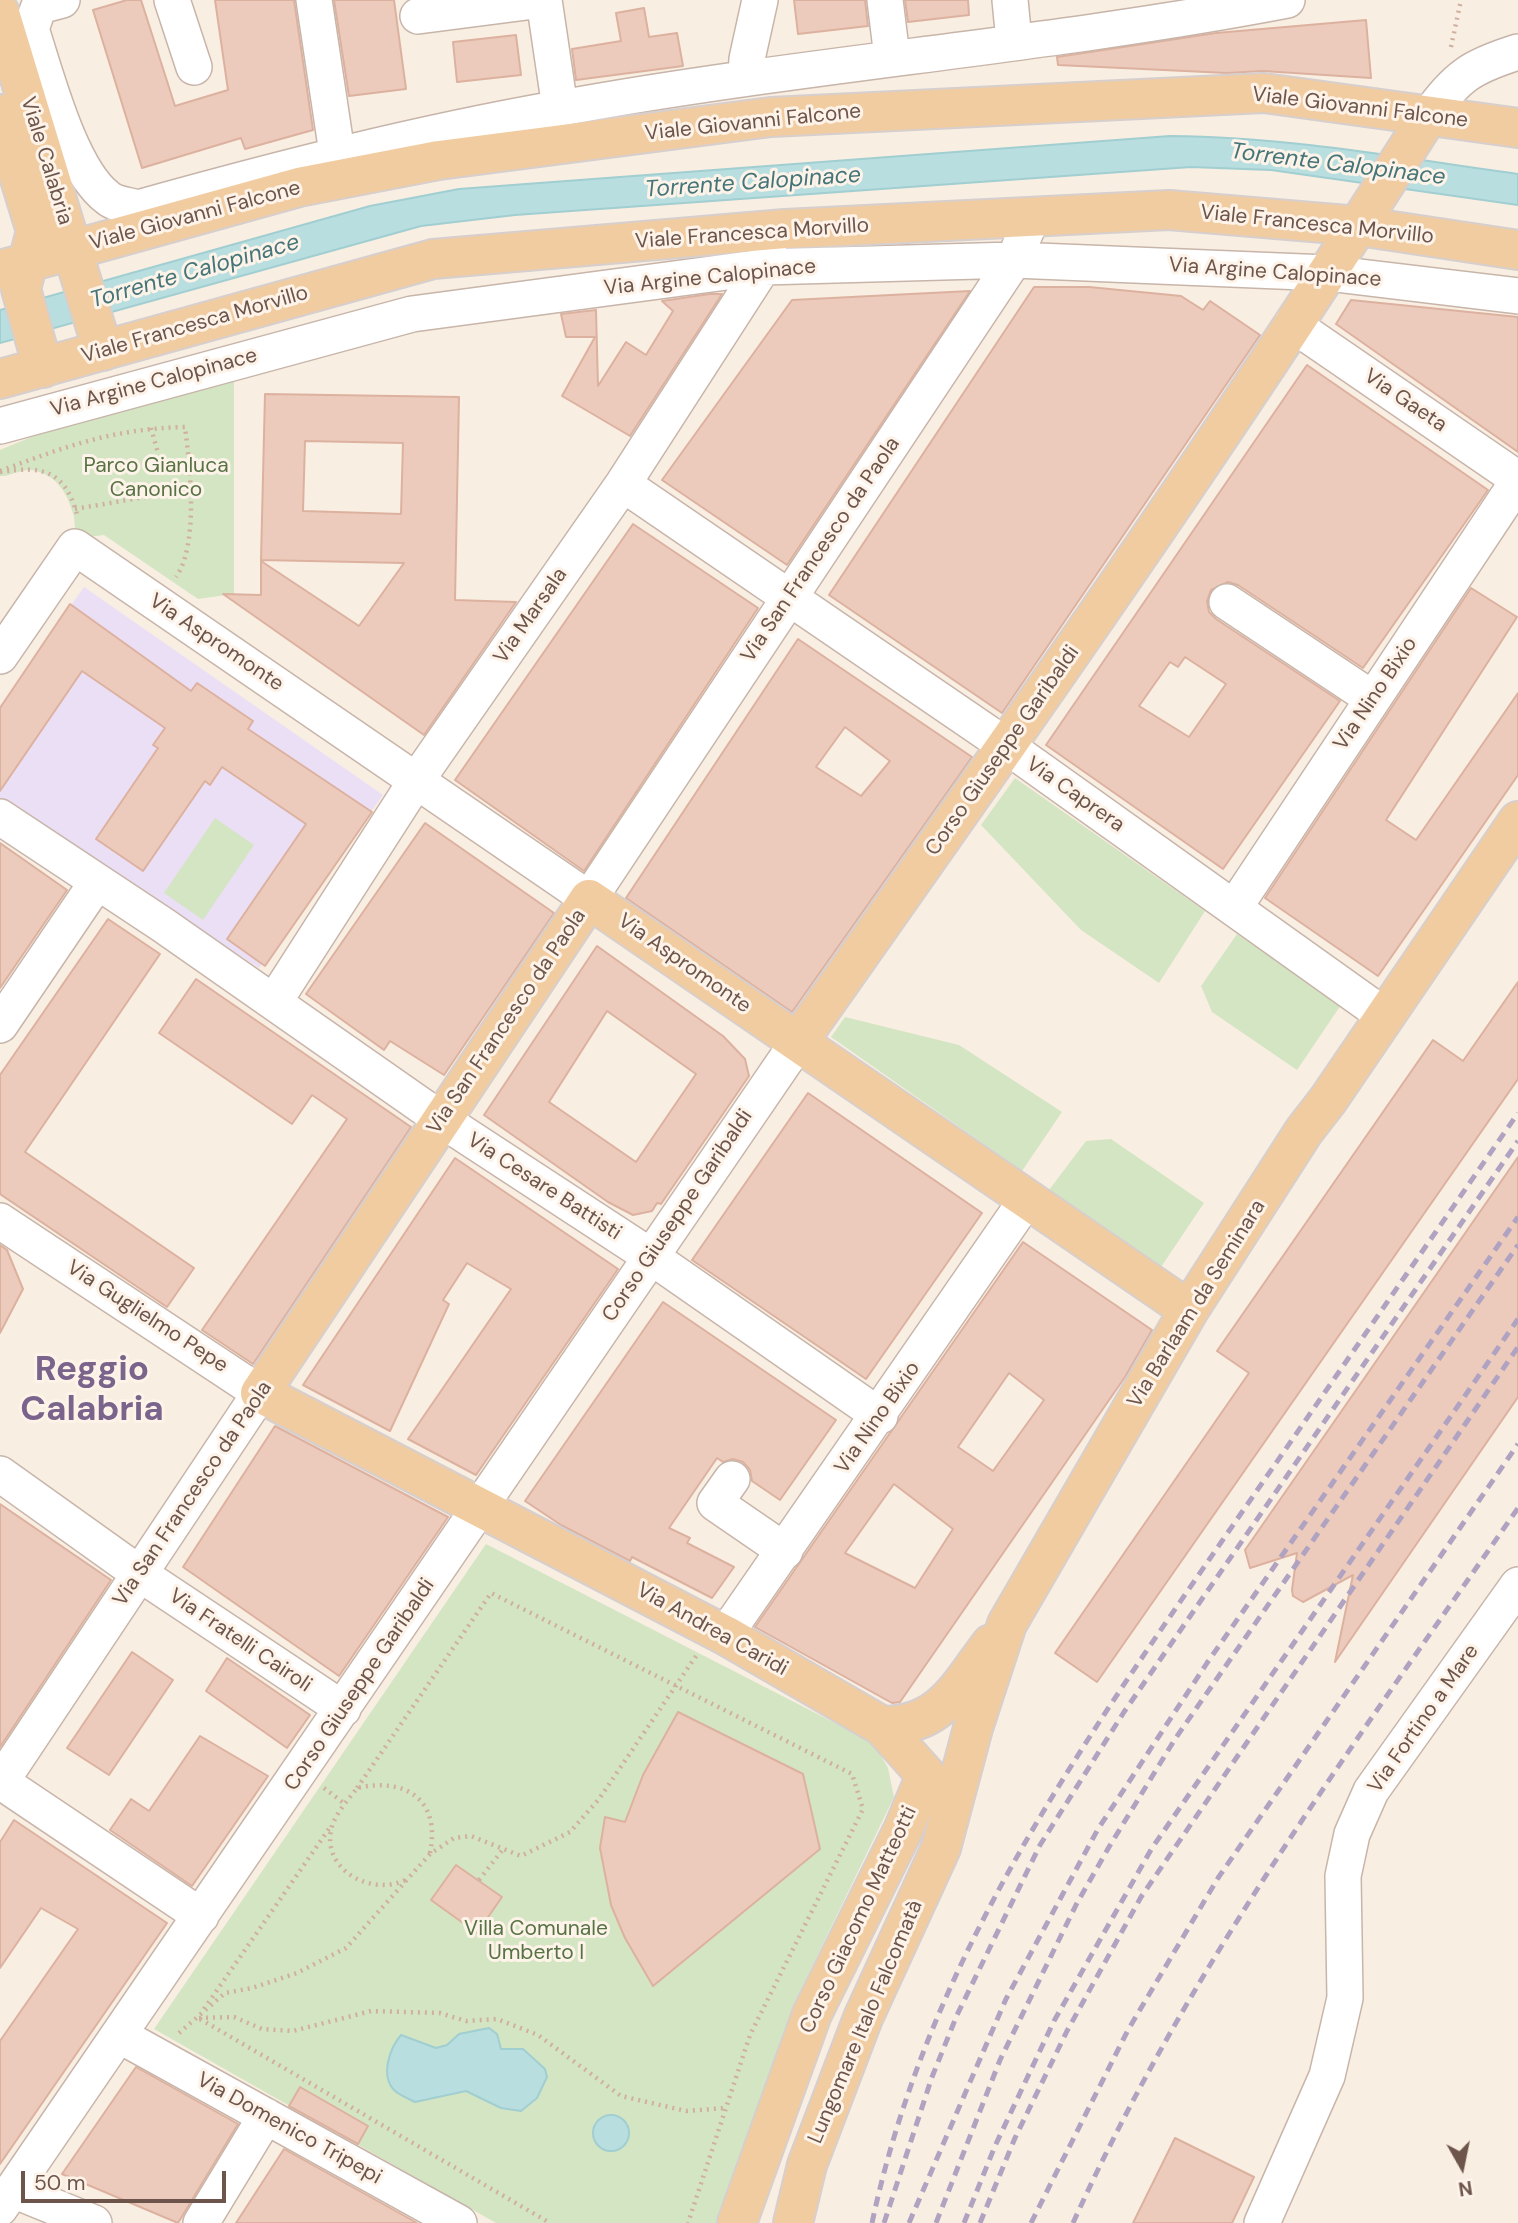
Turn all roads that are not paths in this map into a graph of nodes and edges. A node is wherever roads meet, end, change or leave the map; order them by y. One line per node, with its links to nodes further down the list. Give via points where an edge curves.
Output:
1 (62, 0): 11 (street, via 39,6)
2 (172, 0): 15 (street)
3 (314, 0): 21 (street)
4 (543, 0): 10 (street); 17 (street)
5 (760, 0): 16 (street)
6 (885, 0): 14 (street)
7 (1010, 0): 12 (street)
8 (1287, 0): 9 (street)
9 (1179, 10): 12 (street)
10 (418, 16)
11 (10, 29): 21 (street, via 95,188 110,201 138,208); 26 (main road, Viale Calabria)
12 (1014, 41): 14 (street)
13 (1518, 52): 19 (street, via 1481,63 1452,84)
14 (892, 57): 16 (street)
15 (194, 67)
16 (746, 78): 17 (street)
17 (561, 108): 21 (street)
18 (0, 114): 30 (main road, Viale Calabria, via 36,231)
19 (1421, 128): 20 (main road, Viale Giovanni Falcone); 22 (main road, Corso Giuseppe Garibaldi); 26 (main road, Viale Giovanni Falcone, via 1264,93 771,117 439,160 299,187)
20 (1518, 128)
21 (337, 153)
22 (1367, 214): 23 (main road, Viale Francesca Morvillo, via 1168,210); 25 (main road, Viale Francesca Morvillo); 29 (main road, Corso Giuseppe Garibaldi)
23 (1032, 217): 24 (main road, Viale Francesca Morvillo); 27 (street, Via San Francesco da Paola)
24 (785, 229): 28 (street, Via Marsala); 33 (main road, Viale Francesca Morvillo, via 433,259)
25 (1518, 250)
26 (75, 259): 30 (main road, Viale Giovanni Falcone); 33 (main road, Viale Calabria)
27 (1014, 260): 28 (street, Via Argine Calopinace); 29 (street, Via Argine Calopinace); 40 (street, Via San Francesco da Paola)
28 (764, 267): 36 (street, Via Argine Calopinace, via 412,314); 39 (street, Via Marsala)
29 (1327, 273): 31 (street, Via Argine Calopinace); 32 (main road, Corso Giuseppe Garibaldi)
30 (16, 274): 34 (main road)
31 (1518, 296)
32 (1292, 324): 38 (street, Via Gaeta); 44 (main road, Corso Giuseppe Garibaldi)
33 (101, 343): 34 (main road, Viale Francesca Morvillo)
34 (40, 359): 35 (main road, Viale Francesca Morvillo); 36 (street)
35 (0, 379)
36 (53, 411): 37 (street, Via Argine Calopinace)
37 (0, 426)
38 (1518, 480): 43 (street, Via Nino Bixio)
39 (623, 484): 40 (street, Via Caprera); 45 (street, Via Marsala)
40 (789, 598): 44 (street, Via Caprera); 49 (street, Via San Francesco da Paola)
41 (1227, 602): 43 (street)
42 (0, 656): 45 (street, Via Aspromonte, via 75,547)
43 (1373, 699): 50 (street, Via Nino Bixio)
44 (1008, 747): 50 (street, Via Caprera); 54 (main road, Corso Giuseppe Garibaldi)
45 (416, 780): 49 (street, Via Aspromonte); 51 (street, Via Marsala)
46 (0, 817): 48 (street, Via Cesare Battisti)
47 (1518, 821): 52 (main road, Via Barlaam da Seminara)
48 (97, 882): 51 (street, Via Cesare Battisti); 53 (street)
49 (589, 899): 54 (main road, Via Aspromonte); 55 (main road, Via San Francesco da Paola)
50 (1234, 908): 52 (street, Via Caprera)
51 (274, 1002): 55 (street, Via Cesare Battisti)
52 (1385, 1016): 59 (main road, Via Barlaam da Seminara, via 1304,1131)
53 (0, 1026)
54 (798, 1042): 56 (main road, Via Aspromonte); 58 (street, Corso Giuseppe Garibaldi)
55 (442, 1120): 58 (street, Via Cesare Battisti); 60 (main road, Via San Francesco da Paola)
56 (1027, 1199): 59 (main road, Via Aspromonte); 61 (street, Via Nino Bixio)
57 (0, 1221): 60 (street, Via Guglielmo Pepe)
58 (650, 1256): 61 (street, Via Cesare Battisti); 64 (street, Corso Giuseppe Garibaldi)
59 (1189, 1310): 68 (main road, Via Barlaam da Seminara)
60 (260, 1393): 64 (main road, Via Guglielmo Pepe); 66 (street, Via San Francesco da Paola)
61 (880, 1416): 65 (street, Via Nino Bixio)
62 (0, 1474): 66 (street, Via Fratelli Cairoli)
63 (732, 1479): 65 (street, via 715,1503)
64 (482, 1508): 69 (main road, Via Andrea Caridi); 70 (street, Corso Giuseppe Garibaldi)
65 (785, 1550): 69 (street, Via Nino Bixio)
66 (140, 1574): 70 (street, Via Fratelli Cairoli); 73 (street, Via San Francesco da Paola)
67 (1518, 1585): 86 (street, Via Fortino a Mare, via 1371,1791 1352,1834 1343,1876 1345,1998 1327,2076)
68 (1007, 1624): 71 (main road, via 938,1712 903,1726); 74 (main road, Via Barlaam da Seminara)
69 (712, 1644): 71 (main road, Via Andrea Caridi)
70 (343, 1709): 75 (street, Corso Giuseppe Garibaldi)
71 (882, 1726): 72 (main road, Via Andrea Caridi)
72 (926, 1775): 78 (main road, Corso Giacomo Matteotti, via 812,2014)
73 (0, 1782): 75 (street)
74 (948, 1824): 79 (main road, Lungomare Italo Falcomatà, via 863,2018)
75 (201, 1916): 76 (street, Corso Giuseppe Garibaldi)
76 (119, 2035): 77 (street, Via Domenico Tripepi); 80 (street, Corso Giuseppe Garibaldi)
77 (265, 2116): 82 (street); 83 (street, Via Domenico Tripepi)
78 (763, 2151): 79 (main road); 84 (main road, Corso Giacomo Matteotti)
79 (807, 2165): 85 (main road, Lungomare Italo Falcomatà)
80 (6, 2199): 81 (street)
81 (94, 2223)
82 (201, 2223)
83 (459, 2223)
84 (737, 2223)
85 (793, 2223)
86 (1262, 2223)

